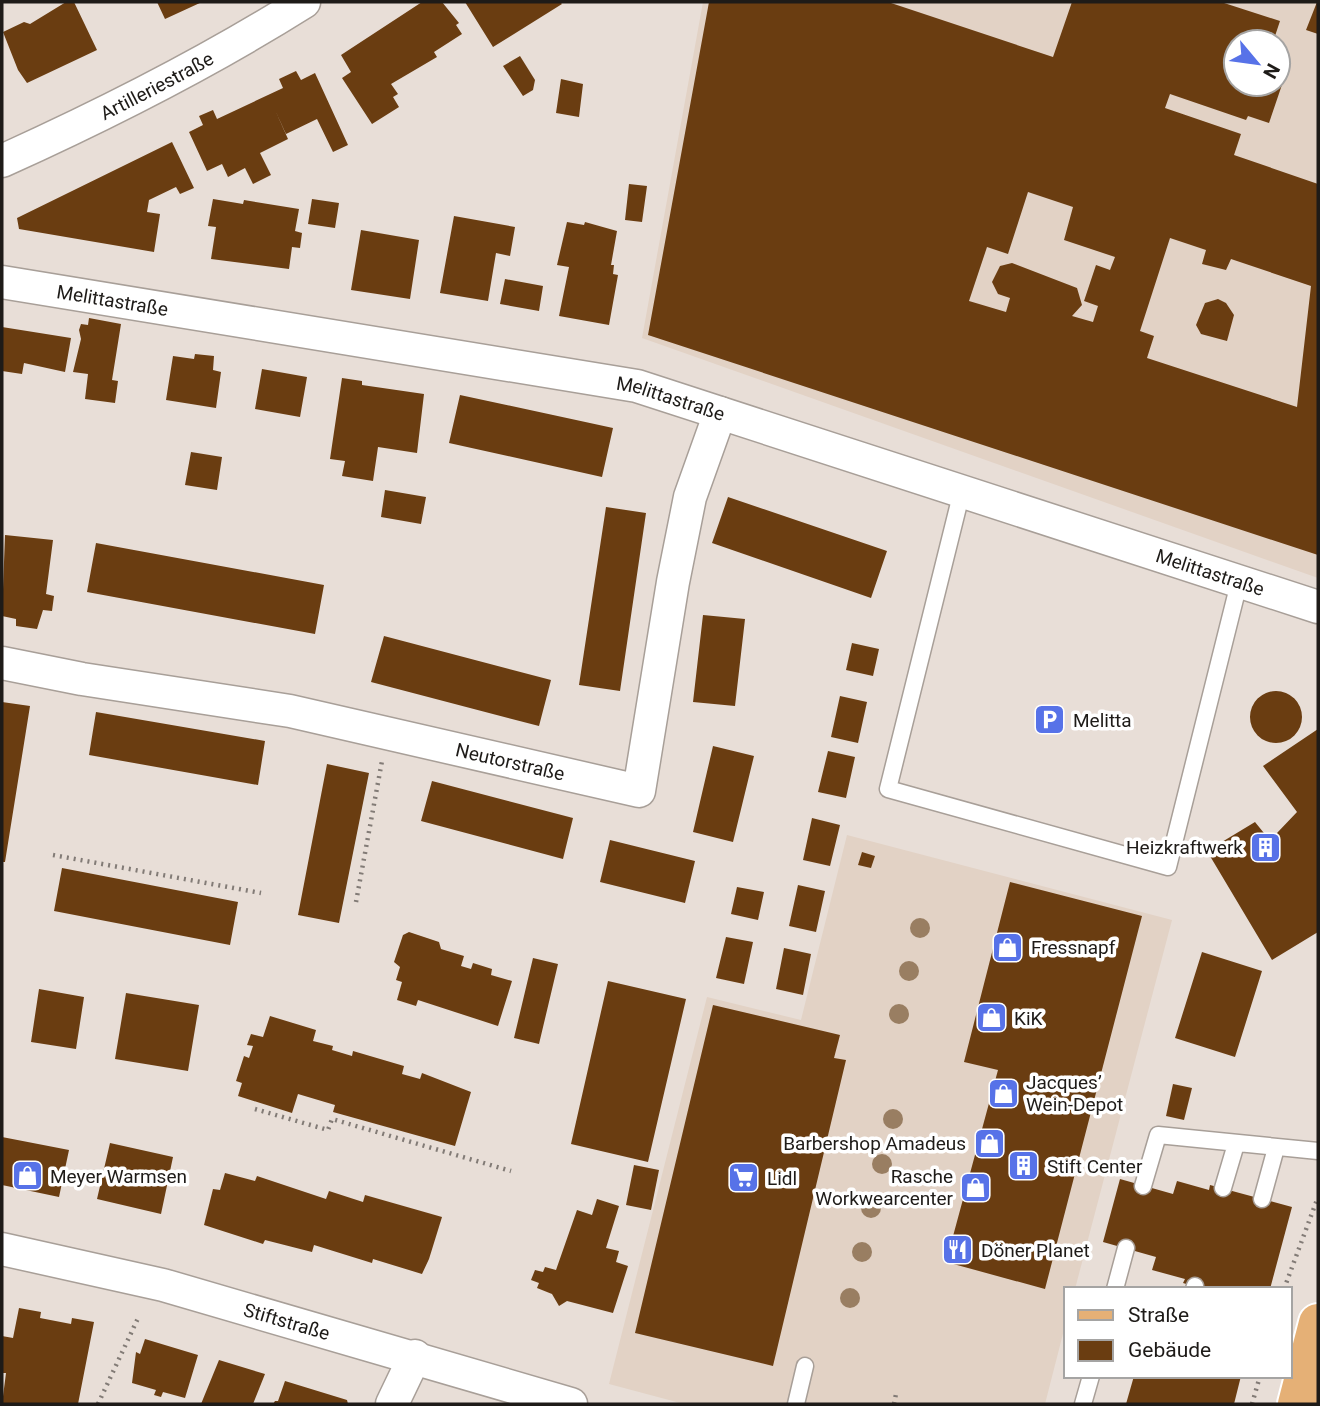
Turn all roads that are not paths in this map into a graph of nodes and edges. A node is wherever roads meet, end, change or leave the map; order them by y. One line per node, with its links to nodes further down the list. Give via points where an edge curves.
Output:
1 (304, 2): 2 (street, Artilleriestraße, via 223,53)
2 (2, 160)
3 (2, 282): 4 (street, Melittastraße, via 637,386)
4 (720, 413): 5 (street, Melittastraße); 8 (street, Neutorstraße, via 688,509 639,791 290,711)
5 (962, 491): 6 (street, Melittastraße); 6 (lane, via 888,789 1168,867)
6 (1239, 583): 7 (street, Melittastraße)
7 (1318, 607)
8 (2, 663)
9 (1236, 1144): 10 (lane); 12 (lane, via 1158,1135); 13 (lane)
10 (1276, 1148): 11 (lane); 14 (lane)
11 (1318, 1151)
12 (1143, 1186)
13 (1223, 1188)
14 (1262, 1199)
15 (1126, 1248): 17 (lane)
16 (2, 1249): 19 (street, Stiftstraße, via 163,1286)
17 (1116, 1287)
18 (1306, 1340): 26 (main road)
19 (415, 1356): 22 (street); 23 (street, Stiftstraße)
20 (805, 1366): 24 (lane)
21 (1090, 1378): 25 (lane)
22 (392, 1404)
23 (571, 1404)
24 (796, 1404)
25 (1083, 1404)
26 (1297, 1404)

